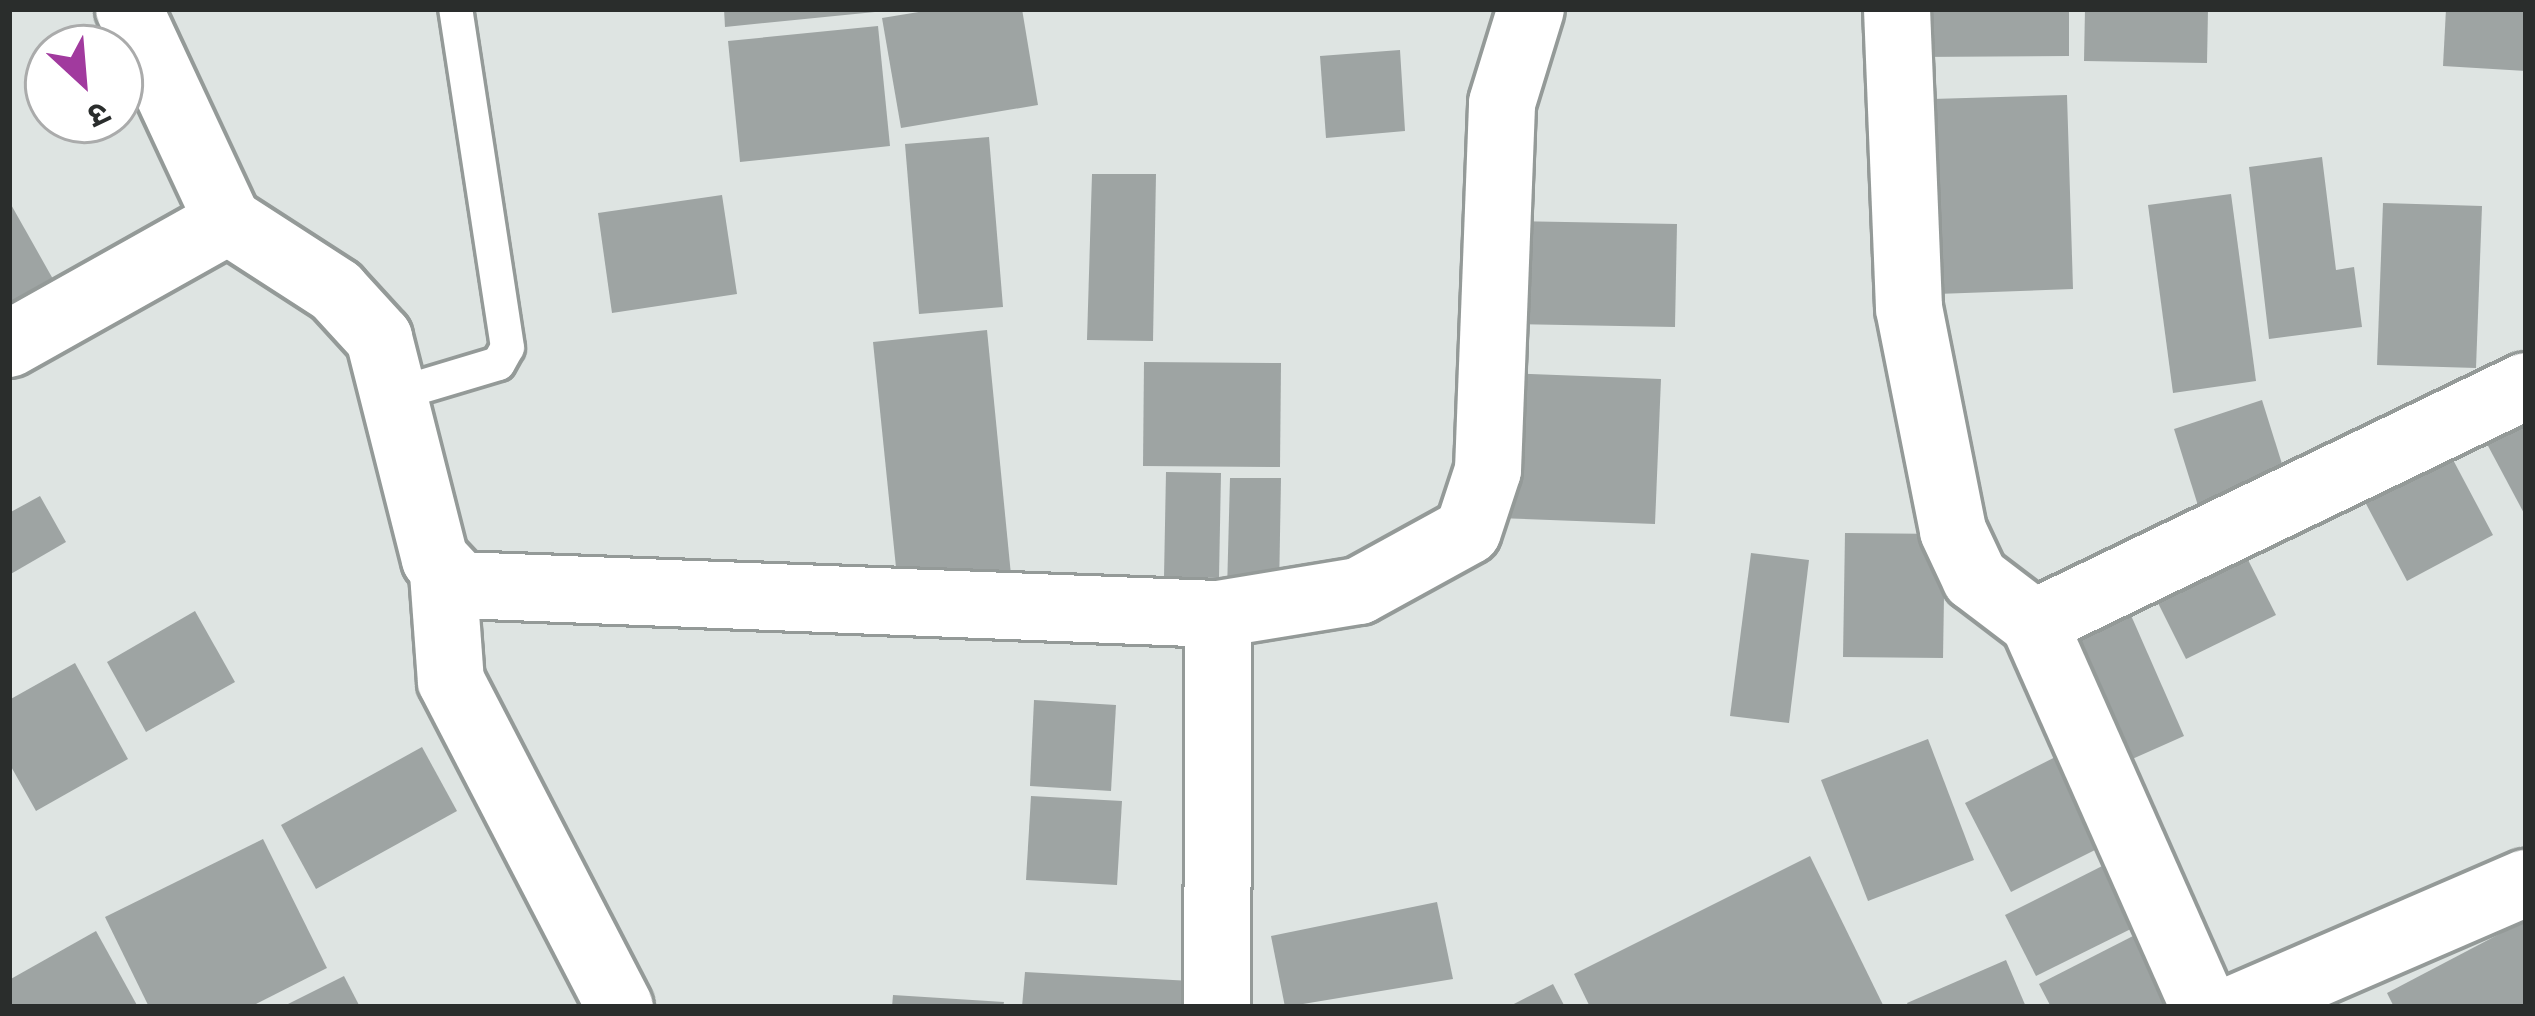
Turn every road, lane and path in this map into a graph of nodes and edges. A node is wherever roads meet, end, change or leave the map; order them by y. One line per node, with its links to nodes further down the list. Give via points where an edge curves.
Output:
1 (129, 9): 5 (street)
2 (455, 9): 8 (lane, via 507,347 498,364)
3 (1531, 9): 10 (street, via 1502,103 1488,470 1468,531 1359,592)
4 (1897, 9): 11 (street, via 1909,308 1953,531 1975,578)
5 (228, 221): 6 (street); 8 (street, via 335,291 379,338)
6 (9, 344)
7 (2526, 386): 11 (street)
8 (398, 393): 9 (street)
9 (443, 573): 10 (street, via 504,591); 13 (street, via 451,681)
10 (1218, 614): 14 (street)
11 (2034, 623): 15 (street)
12 (2526, 883): 16 (street)
13 (620, 1007)
14 (1217, 1007)
15 (2204, 1007)
16 (2239, 1007)

